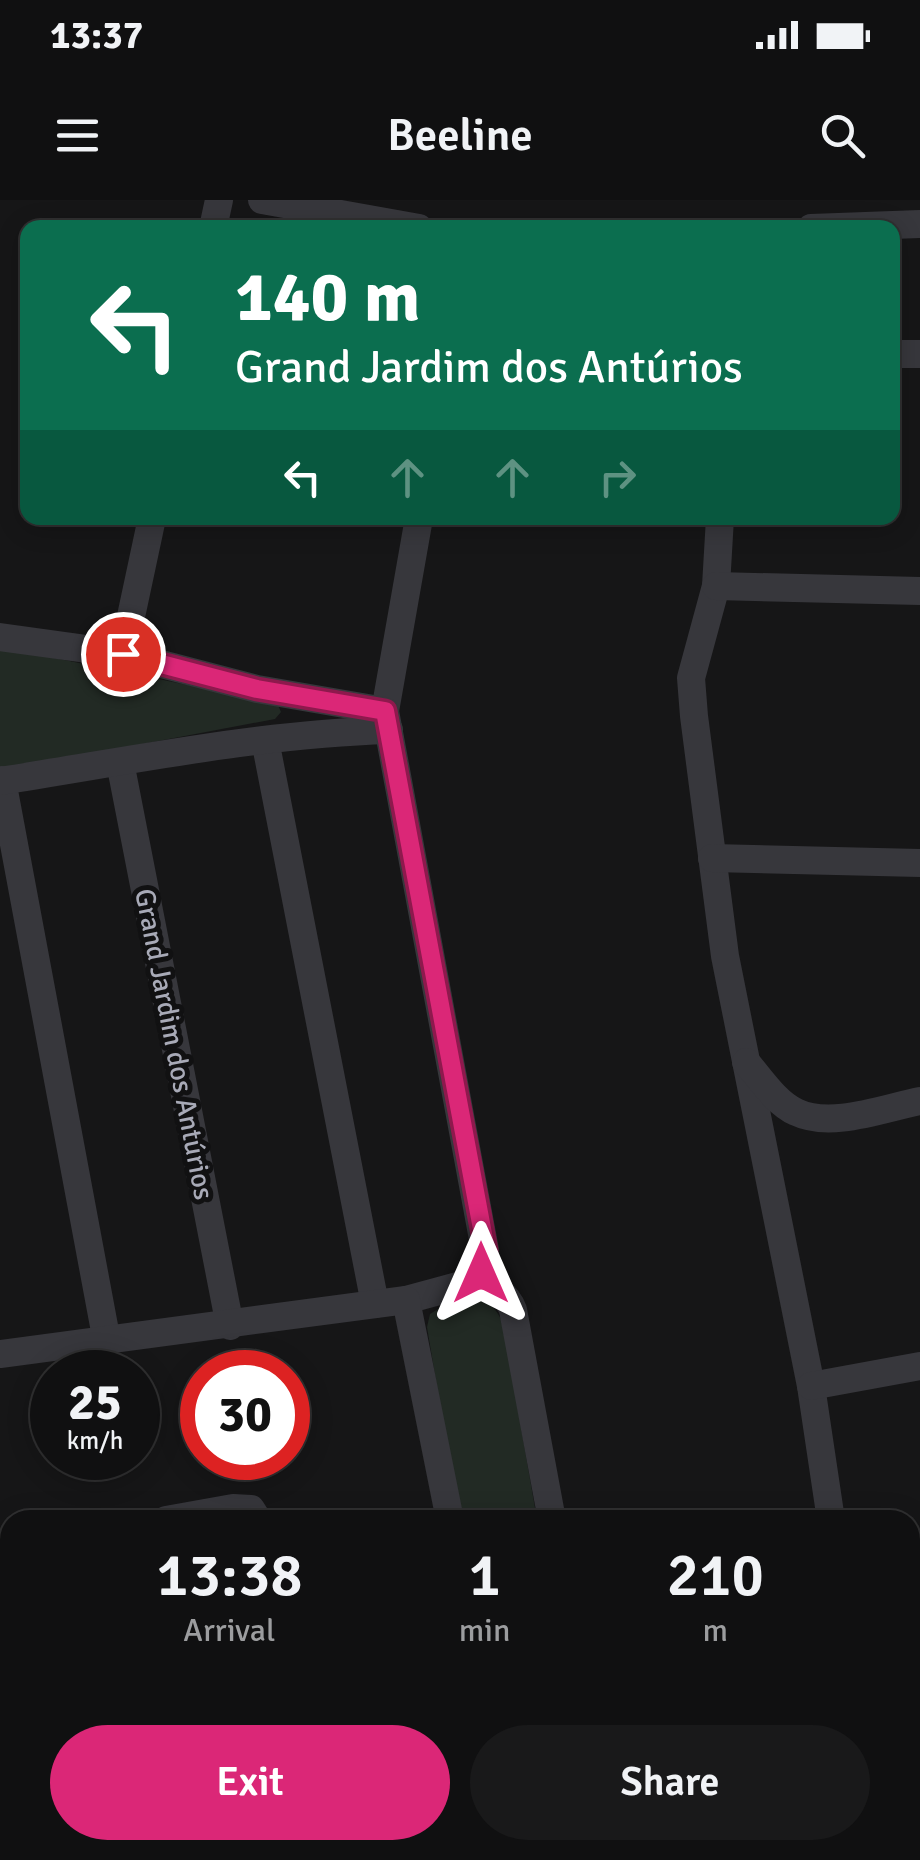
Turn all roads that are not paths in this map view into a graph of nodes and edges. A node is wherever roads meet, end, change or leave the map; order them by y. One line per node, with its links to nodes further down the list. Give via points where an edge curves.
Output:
1 (262, 200): 2 (street)
2 (374, 220)
3 (151, 525): 9 (street)
4 (417, 525): 10 (street)
5 (720, 525): 6 (street)
6 (716, 586): 7 (street); 14 (street, via 692,678)
7 (920, 591)
8 (0, 637): 9 (street)
9 (123, 654): 10 (street)
10 (387, 721): 11 (street); 18 (street, via 486,1250)
11 (265, 740): 12 (street); 20 (street)
12 (120, 762): 13 (street); 21 (street, Grand Jardim dos Antúrios)
13 (1, 781): 22 (street)
14 (712, 858): 15 (street); 16 (street)
15 (920, 863)
16 (745, 1060): 17 (street, via 793,1112 810,1116 829,1119); 25 (street)
17 (920, 1101)
18 (476, 1281): 19 (street); 29 (street, via 500,1291 514,1310)
19 (406, 1300): 20 (street); 28 (street)
20 (375, 1304): 21 (street)
21 (230, 1326): 22 (street)
22 (107, 1342): 23 (street)
23 (0, 1354)
24 (920, 1366): 25 (street)
25 (811, 1386): 30 (street)
26 (222, 1510): 27 (street)
27 (251, 1510)
28 (448, 1510)
29 (550, 1510)
30 (830, 1510)

